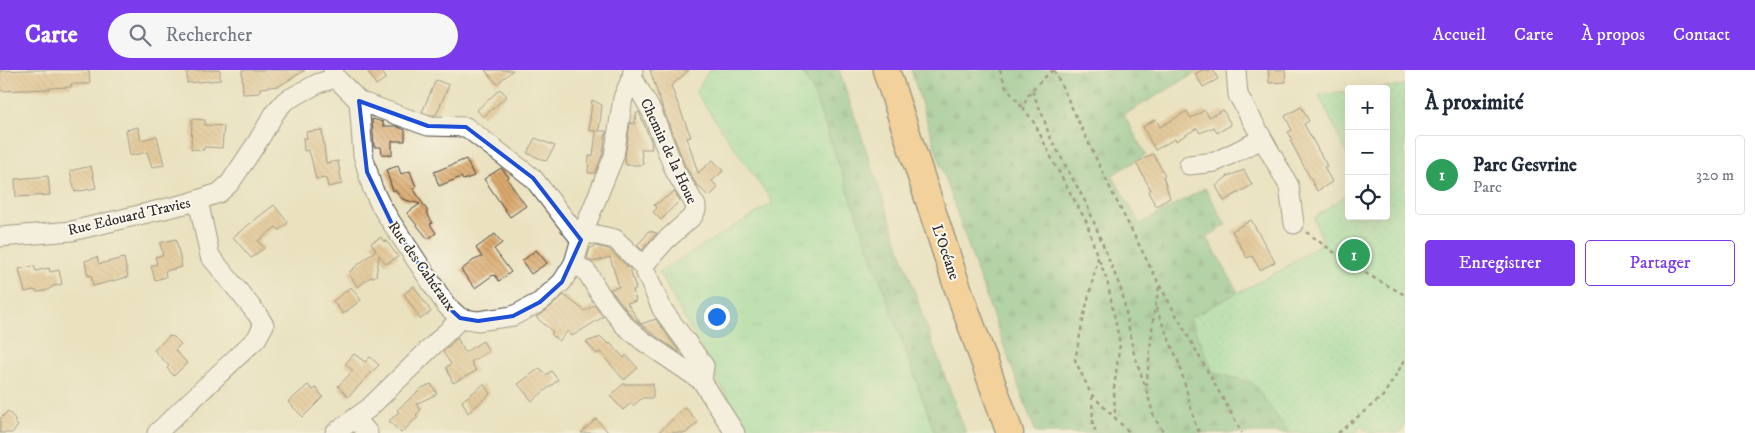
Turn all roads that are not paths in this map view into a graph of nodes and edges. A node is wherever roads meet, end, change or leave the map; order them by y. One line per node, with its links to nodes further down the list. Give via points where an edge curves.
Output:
1 (868, 70): 22 (highway, L’Océane, via 937,282)
2 (886, 70): 23 (highway, L’Océane, via 956,283)
3 (1236, 70): 7 (street, via 1238,96)
4 (632, 73): 11 (street, Rue des Cahéraux, via 623,98 614,156); 14 (street, Chemin de la Houe, via 652,112 675,171 696,208 693,216)
5 (334, 74): 6 (street); 9 (street, Rue Edouard Travies, via 285,101 230,183 219,193)
6 (359, 101): 11 (street, via 428,126 466,127 533,178); 15 (street, Rue des Cahéraux, via 363,155 372,187 390,222 446,305)
7 (1262, 139): 8 (street, via 1215,162); 10 (street, via 1290,186)
8 (1189, 165)
9 (198, 200): 12 (street, Rue Edouard Travies, via 72,232); 18 (street, Rue Edouard Travies, via 210,256 264,325 257,338)
10 (1294, 224)
11 (582, 236): 13 (street, Rue des Cahéraux); 14 (street, via 615,239)
12 (0, 237)
13 (574, 263): 15 (street, Rue des Cahéraux, via 562,282 540,302 513,316 478,321); 16 (street, via 587,272 624,325)
14 (643, 266): 16 (street, via 662,310 704,366)
15 (460, 318): 17 (street)
16 (702, 381): 21 (street)
17 (355, 418): 19 (street); 20 (street)
18 (157, 433)
19 (335, 433)
20 (368, 433)
21 (735, 433)
22 (992, 433)
23 (1010, 433)

